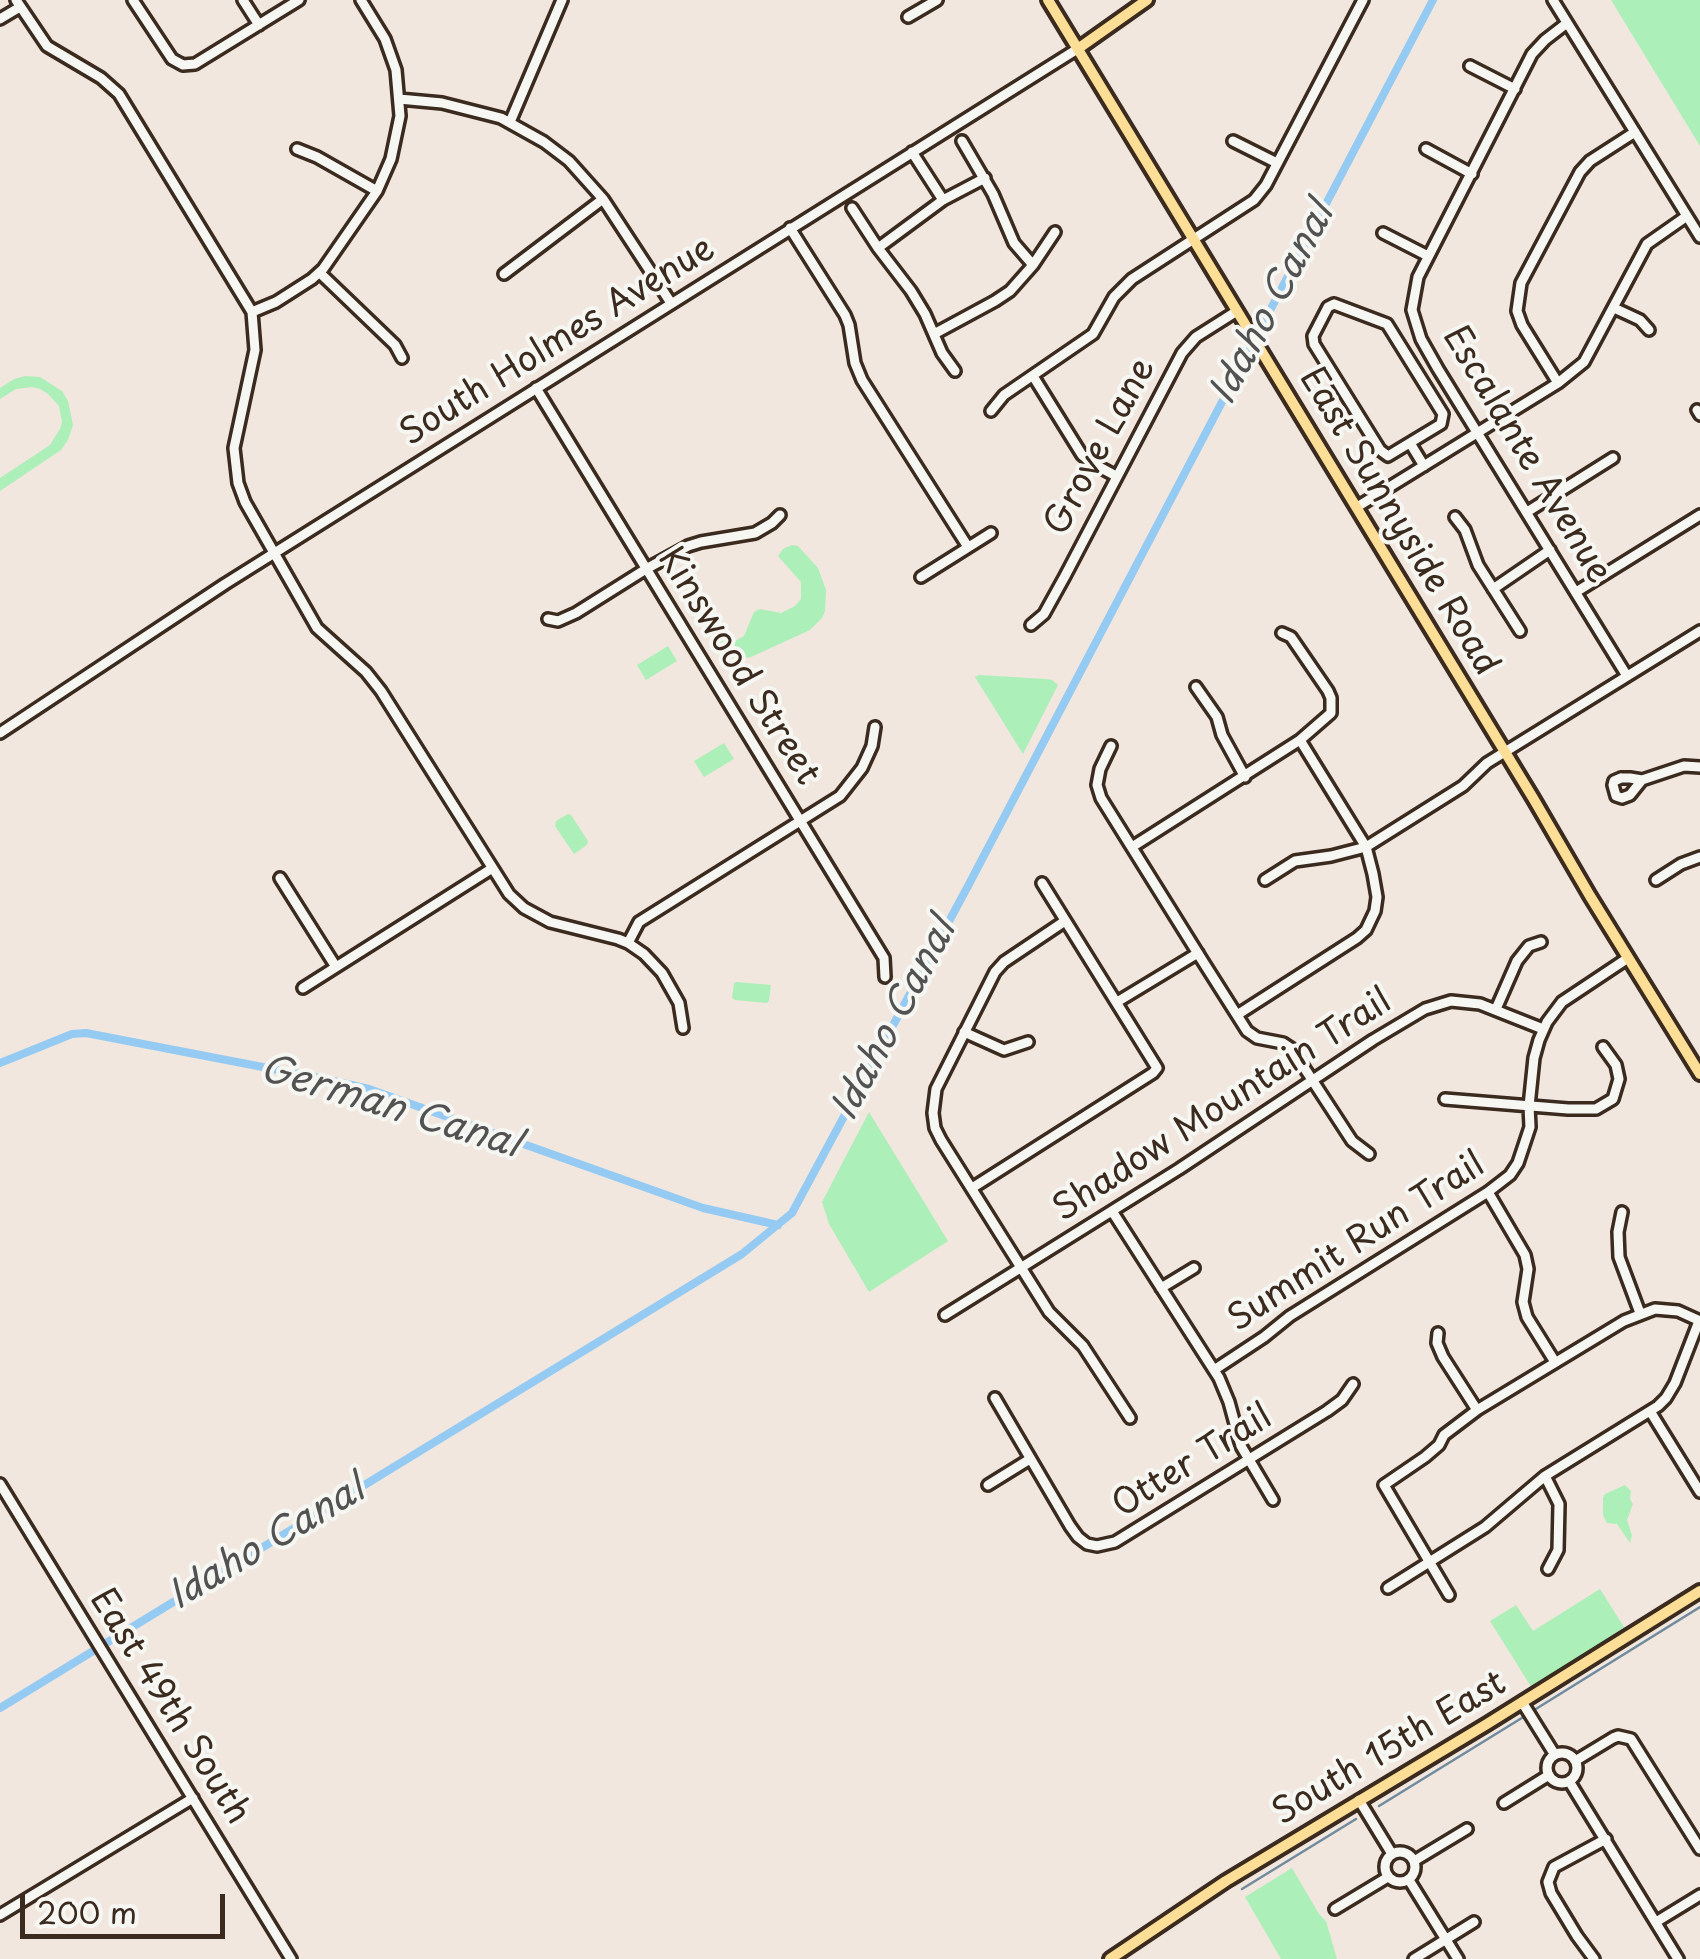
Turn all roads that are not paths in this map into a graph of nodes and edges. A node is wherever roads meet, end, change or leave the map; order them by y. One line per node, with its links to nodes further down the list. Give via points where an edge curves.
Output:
1 (133, 0): 15 (street, via 172,59 183,65 196,64)
2 (243, 0): 15 (street)
3 (299, 0): 15 (street)
4 (361, 0): 19 (street, via 392,54)
5 (562, 0): 20 (street)
6 (937, 0): 12 (street)
7 (1048, 0): 16 (main road, East Sunnyside Road)
8 (1146, 0): 16 (main road, South Holmes Avenue)
9 (1362, 0): 27 (street)
10 (1553, 0): 14 (street)
11 (18, 3): 13 (street); 48 (street, via 47,46 119,94)
12 (908, 17)
13 (0, 19)
14 (1568, 23): 18 (street, Escalante Avenue, via 1532,54); 21 (street)
15 (259, 25)
16 (1078, 48): 26 (street, South Holmes Avenue); 39 (main road, East Sunnyside Road)
17 (1470, 66): 18 (street)
18 (1514, 89): 28 (street, Escalante Avenue)
19 (399, 99): 20 (street); 30 (street, via 397,134)
20 (510, 122): 31 (street, via 569,161)
21 (1635, 132): 34 (street); 54 (street, via 1580,172 1522,283 1522,325)
22 (962, 141): 29 (street)
23 (1233, 141): 27 (street)
24 (297, 149): 30 (street)
25 (1426, 149): 28 (street)
26 (912, 152): 32 (street); 35 (street, South Holmes Avenue)
27 (1277, 163): 39 (street, via 1254,200)
28 (1472, 174): 41 (street, Escalante Avenue)
29 (985, 178): 32 (street); 42 (street, via 1014,243)
30 (377, 191): 43 (street)
31 (604, 199): 44 (street); 45 (street)
32 (943, 200): 40 (street)
33 (852, 208): 40 (street)
34 (1687, 216): 38 (street); 46 (street, via 1647,244)
35 (790, 228): 45 (street, South Holmes Avenue); 68 (street, via 845,315 862,380)
36 (1055, 232): 42 (street)
37 (1383, 232): 41 (street)
38 (1700, 236)
39 (1194, 240): 47 (main road, East Sunnyside Road); 53 (street, via 1132,279 1093,334)
40 (878, 248): 50 (street)
41 (1428, 256): 57 (street, Escalante Avenue, via 1412,300 1416,328)
42 (1033, 265): 50 (street, via 995,302)
43 (320, 273): 48 (street); 51 (street)
44 (504, 274)
45 (671, 303): 55 (street, South Holmes Avenue)
46 (1614, 308): 49 (street); 54 (street, via 1584,362)
47 (1238, 311): 61 (street, Grove Lane, via 1182,352); 62 (main road, East Sunnyside Road)
48 (252, 312): 70 (street, via 255,350 234,466 245,502)
49 (1649, 330)
50 (934, 334): 52 (street)
51 (402, 358)
52 (955, 371)
53 (1033, 376): 56 (street); 61 (street, via 1082,455)
54 (1558, 383): 57 (street)
55 (536, 388): 70 (street, South Holmes Avenue); 71 (street, Kinswood Street)
56 (991, 411)
57 (1479, 433): 60 (street); 63 (street, Escalante Avenue)
58 (1410, 443): 58 (street, via 1388,456 1380,450 1314,344 1331,306 1387,324 1443,414 1441,424); 60 (street)
59 (1613, 458): 63 (street)
60 (1424, 466): 62 (street)
61 (1116, 476): 76 (street, Grove Lane, via 1044,614)
62 (1357, 507): 86 (main road, East Sunnyside Road)
63 (1528, 512): 69 (street, Escalante Avenue)
64 (780, 515): 71 (street, via 755,533 688,546)
65 (1700, 515): 74 (street)
66 (1455, 517): 73 (street)
67 (991, 533): 68 (street)
68 (968, 547): 72 (street)
69 (1550, 550): 73 (street); 74 (street, Escalante Avenue)
70 (274, 553): 83 (street, South Holmes Avenue); 94 (street, via 317,628 380,691)
71 (646, 569): 75 (street, via 576,613); 90 (street, Kinswood Street)
72 (921, 577)
73 (1493, 588): 77 (street)
74 (1576, 592): 80 (street, Escalante Avenue)
75 (548, 619)
76 (1031, 625)
77 (1520, 630)
78 (1700, 631): 80 (street)
79 (1282, 633): 84 (street, via 1331,698 1331,713)
80 (1628, 676): 86 (street)
81 (1196, 687): 88 (street)
82 (876, 727): 90 (street, via 853,782)
83 (0, 734)
84 (1300, 740): 88 (street); 92 (street)
85 (1111, 746): 91 (street, via 1098,790)
86 (1506, 753): 92 (street); 103 (main road, East Sunnyside Road)
87 (1700, 768): 89 (street, via 1684,766)
88 (1245, 777): 91 (street)
89 (1642, 780)
90 (800, 821): 101 (street, via 639,922); 105 (street, Kinswood Street, via 884,958)
91 (1132, 847): 102 (street)
92 (1366, 847): 96 (street, via 1304,858); 109 (street, via 1377,897 1366,930)
93 (1700, 857): 97 (street)
94 (491, 869): 101 (street, via 536,915); 104 (street)
95 (280, 878): 104 (street)
96 (1265, 880)
97 (1656, 880)
98 (1042, 884): 99 (street)
99 (1065, 921): 107 (street); 112 (street, via 1004,962)
100 (1541, 942): 108 (street, via 1521,955)
101 (628, 943): 110 (street, via 662,973 679,1003)
102 (1198, 953): 107 (street); 109 (street)
103 (1628, 958): 111 (street, Summit Run Trail, via 1562,1002); 115 (main road, East Sunnyside Road)
104 (336, 967): 106 (street)
105 (886, 978)
106 (303, 988)
107 (1117, 1002): 120 (street, via 1157,1068)
108 (1496, 1009): 111 (street, Shadow Mountain Trail); 116 (street, Shadow Mountain Trail, via 1442,1002)
109 (1237, 1015): 116 (street, via 1258,1038 1289,1046)
110 (683, 1028)
111 (1543, 1029): 118 (street, Summit Run Trail)
112 (964, 1032): 113 (street, via 1004,1050); 120 (street, via 936,1088 933,1113 941,1140)
113 (1028, 1042)
114 (1603, 1047): 118 (street, via 1619,1079 1605,1105)
115 (1700, 1074)
116 (1314, 1080): 119 (street, via 1352,1141); 122 (street, Shadow Mountain Trail)
117 (1445, 1098): 118 (street)
118 (1529, 1106): 121 (street, Summit Run Trail, via 1518,1163)
119 (1369, 1154)
120 (972, 1188): 124 (street)
121 (1488, 1192): 131 (street, via 1525,1255 1527,1317); 132 (street, Summit Run Trail)
122 (1112, 1211): 124 (street, Shadow Mountain Trail); 126 (street)
123 (1622, 1212): 127 (street, via 1619,1256)
124 (1021, 1267): 128 (street, Shadow Mountain Trail); 137 (street)
125 (1194, 1268): 126 (street)
126 (1161, 1288): 132 (street)
127 (1640, 1313): 129 (street, via 1678,1311); 131 (street)
128 (945, 1315)
129 (1699, 1321): 136 (street, via 1675,1383)
130 (1438, 1333): 135 (street, via 1444,1357)
131 (1555, 1362): 135 (street)
132 (1214, 1370): 139 (street)
133 (1353, 1384): 139 (street, Otter Trail, via 1342,1400)
134 (995, 1398): 138 (street)
135 (1478, 1410): 145 (street, via 1384,1485)
136 (1650, 1411): 140 (street); 143 (street)
137 (1130, 1418)
138 (1030, 1459): 139 (street, Otter Trail, via 1078,1537 1098,1546); 142 (street)
139 (1248, 1459): 144 (street)
140 (1545, 1476): 145 (street, via 1485,1528); 146 (street, via 1559,1504 1558,1550)
141 (0, 1484): 155 (street, East 49th South)
142 (988, 1485)
143 (1700, 1492)
144 (1273, 1500)
145 (1430, 1562): 147 (street); 149 (street)
146 (1548, 1569)
147 (1388, 1588)
148 (1700, 1591): 150 (main road, South 15th East)
149 (1449, 1595)
150 (1527, 1710): 151 (street); 156 (main road, South 15th East)
151 (1555, 1755): 152 (street); 153 (street)
152 (1574, 1761): 154 (street); 160 (street, via 1618,1736 1631,1739)
153 (1549, 1775): 154 (street); 157 (street)
154 (1570, 1781): 159 (street)
155 (193, 1798): 167 (street); 172 (street, East 49th South)
156 (1359, 1800): 161 (street); 173 (main road, South 15th East)
157 (1504, 1803)
158 (1467, 1829): 162 (street)
159 (1606, 1838): 169 (street); 175 (street, via 1554,1868 1548,1882)
160 (1700, 1849)
161 (1392, 1854): 162 (street); 163 (street)
162 (1414, 1861): 164 (street)
163 (1388, 1877): 164 (street); 166 (street)
164 (1409, 1880): 170 (street)
165 (1700, 1895): 169 (street)
166 (1334, 1910)
167 (0, 1916)
168 (1474, 1922): 170 (street)
169 (1656, 1922): 176 (street)
170 (1446, 1939): 171 (street); 174 (street)
171 (1414, 1958)
172 (291, 1959)
173 (1110, 1959)
174 (1458, 1959)
175 (1594, 1959)
176 (1678, 1959)

